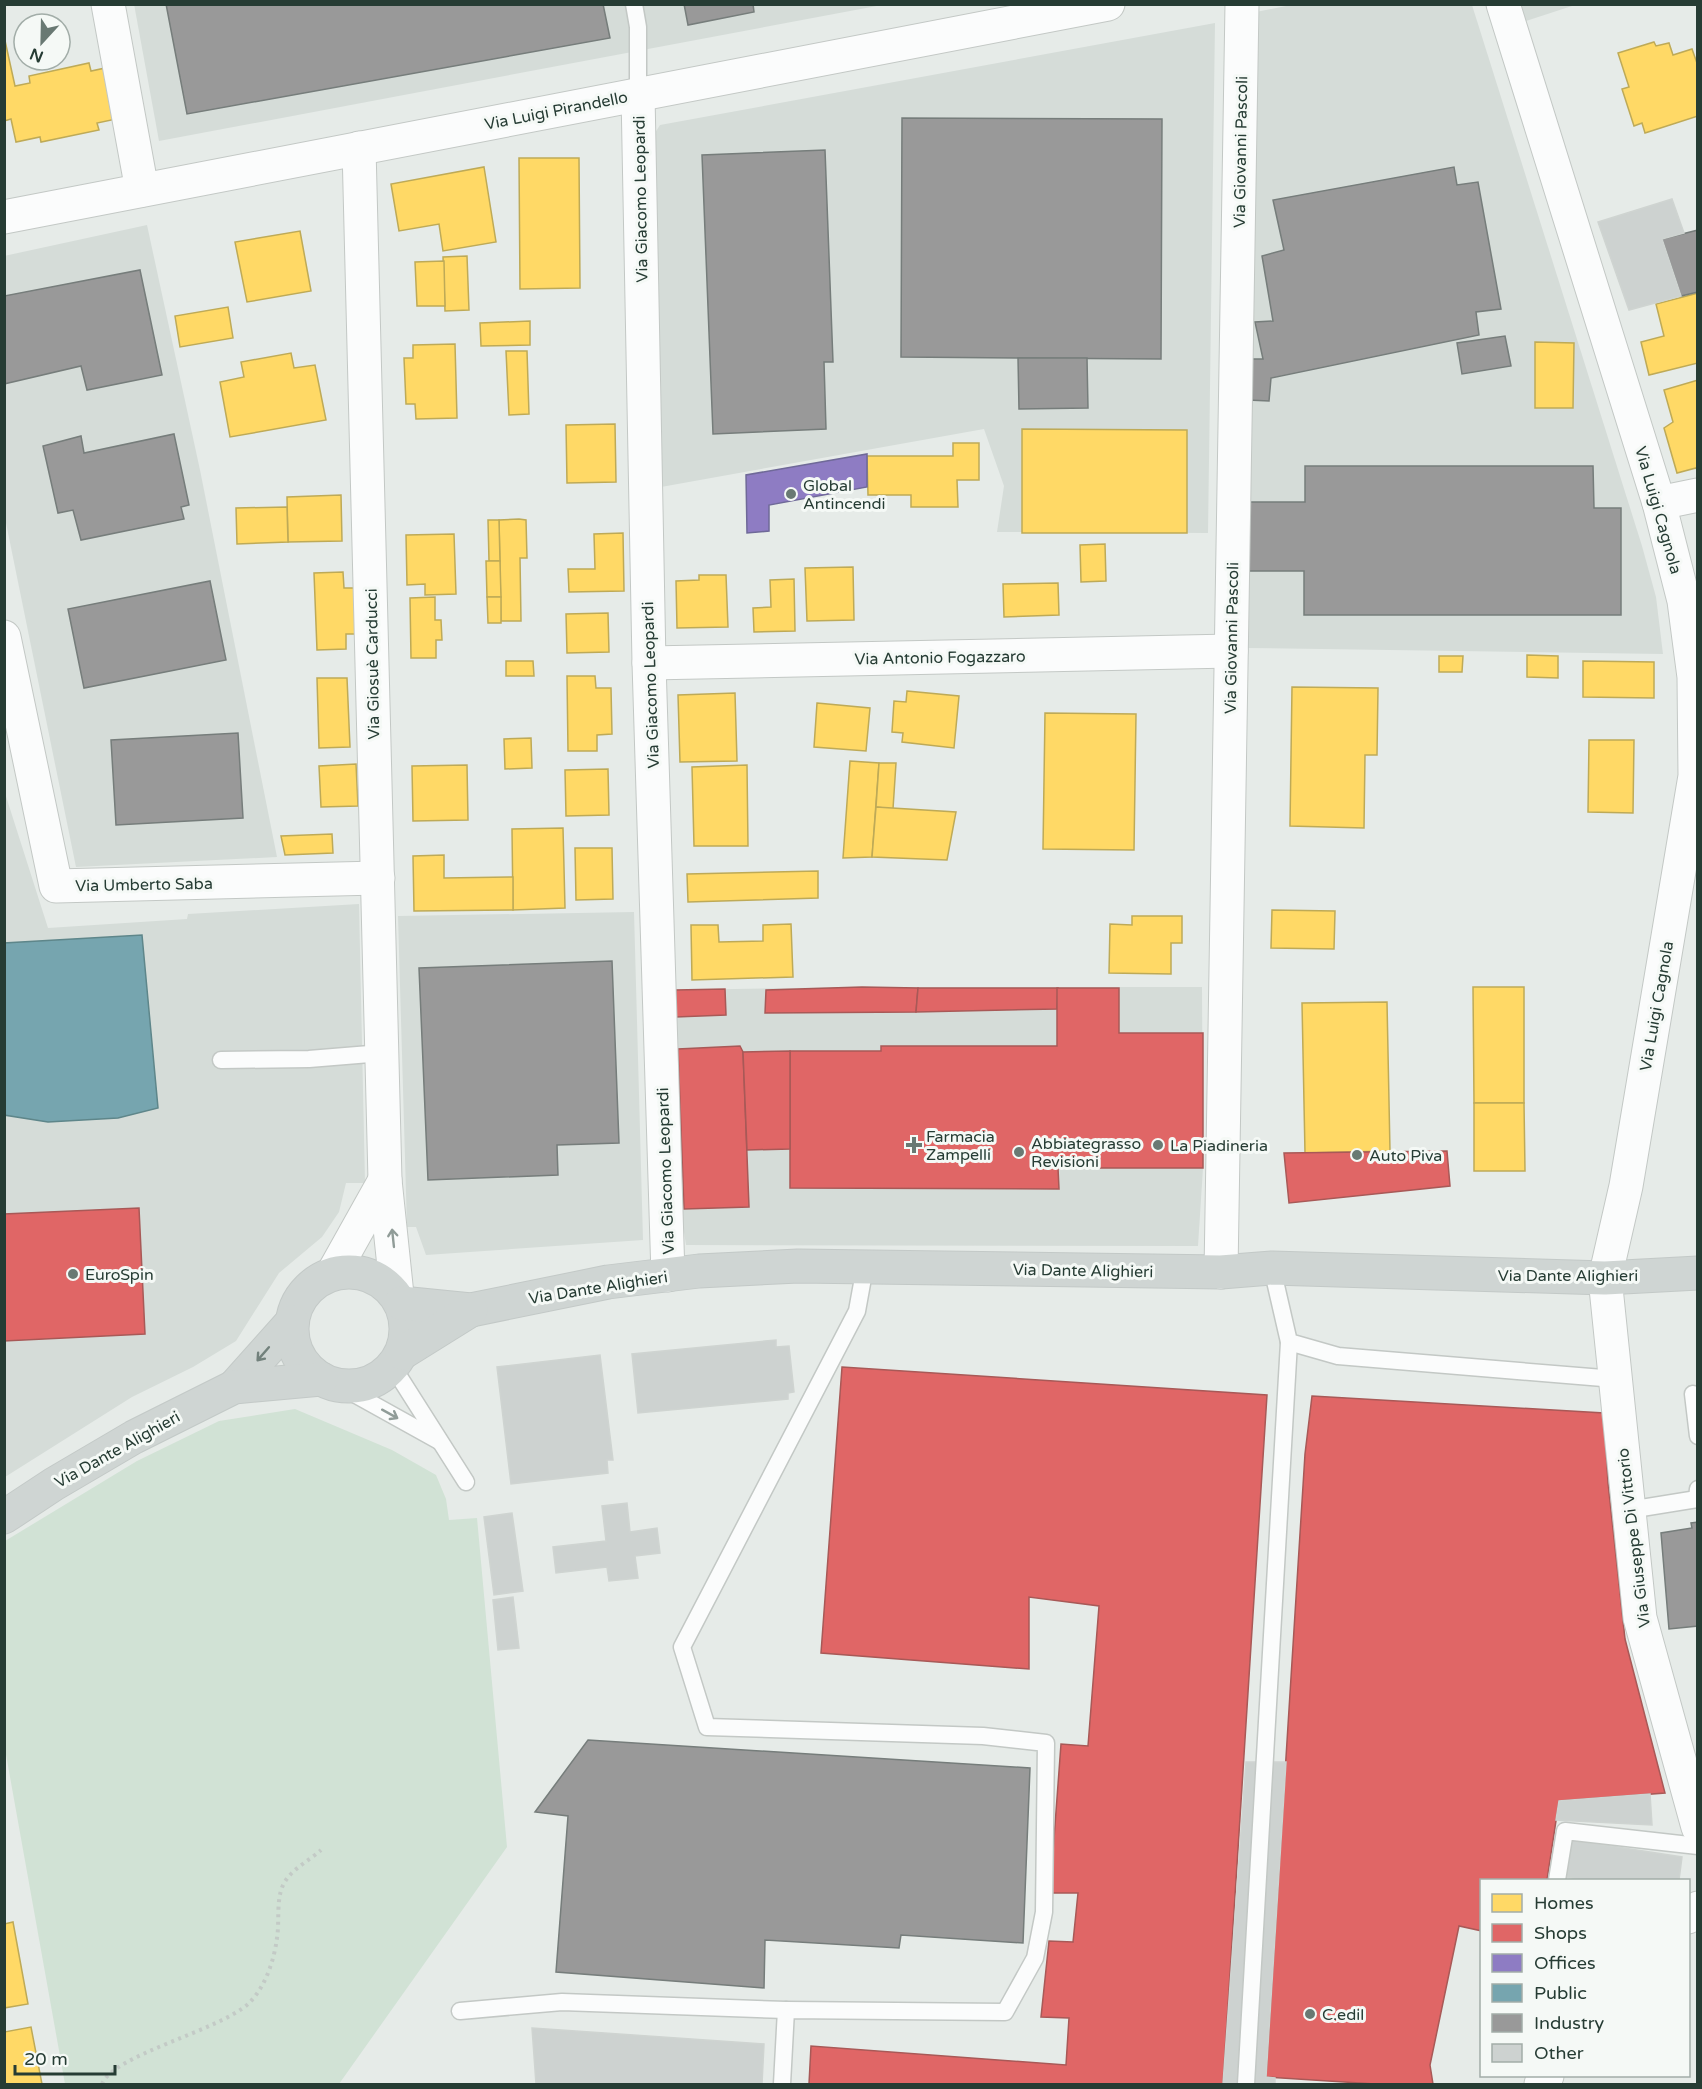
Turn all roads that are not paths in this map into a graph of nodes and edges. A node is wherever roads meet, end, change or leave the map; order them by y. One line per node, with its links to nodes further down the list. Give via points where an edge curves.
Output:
1 (108, 4): 8 (street)
2 (634, 4): 6 (lane)
3 (1108, 4): 6 (street, Via Luigi Pirandello)
4 (1242, 4): 13 (street, Via Giovanni Pascoli)
5 (1503, 4): 11 (street, Via Luigi Cagnola)
6 (638, 94): 7 (street, Via Luigi Pirandello); 14 (street, Via Giacomo Leopardi)
7 (359, 148): 8 (street, Via Luigi Pirandello); 15 (street, Via Giosuè Carducci)
8 (142, 190): 9 (street, Via Luigi Pirandello)
9 (4, 217)
10 (1698, 495): 11 (street)
11 (1659, 503): 25 (street, Via Luigi Cagnola, via 1684,601 1694,677 1695,776 1626,1186)
12 (4, 637): 15 (street, Via Umberto Saba, via 56,886)
13 (1231, 651): 14 (street, Via Antonio Fogazzaro); 21 (street, Via Giovanni Pascoli)
14 (649, 663): 24 (street, Via Giacomo Leopardi)
15 (378, 878): 16 (street, Via Giosuè Carducci)
16 (382, 1053): 17 (lane); 18 (street, Via Giosuè Carducci)
17 (221, 1060)
18 (385, 1180): 22 (street); 26 (street, Via Giosuè Carducci, one-way to 18)
19 (865, 1267): 21 (main road, Via Dante Alighieri); 24 (main road, Via Dante Alighieri, via 798,1266); 44 (lane, via 857,1311 682,1647 708,1727 983,1736 1046,1743 1044,1912 1035,1958 1005,2012)
20 (1272, 1268): 21 (main road, Via Dante Alighieri); 25 (main road, Via Dante Alighieri); 29 (lane)
21 (1221, 1272)
22 (333, 1273): 26 (main road, via 352,1271 369,1275 384,1283); 28 (main road, via 316,1281 302,1295)
23 (1698, 1274): 25 (main road, Via Dante Alighieri)
24 (668, 1275): 27 (main road, Via Dante Alighieri, via 608,1282)
25 (1605, 1278): 31 (street, Via Giuseppe Di Vittorio)
26 (399, 1299): 27 (main road, Via Dante Alighieri); 30 (main road, via 407,1330)
27 (471, 1310): 30 (main road, Via Dante Alighieri)
28 (292, 1322): 32 (main road, via 295,1350 306,1367); 33 (main road, Via Dante Alighieri, one-way to 33)
29 (1289, 1342): 31 (lane, via 1338,1356); 47 (lane)
30 (397, 1360): 32 (main road, via 374,1381 359,1386); 36 (lane)
31 (1615, 1379): 39 (street, Via Giuseppe Di Vittorio)
32 (330, 1382): 33 (main road, Via Dante Alighieri); 36 (lane, one-way to 36)
33 (234, 1388): 40 (main road, Via Dante Alighieri, via 134,1437)
34 (1693, 1394): 35 (lane)
35 (1698, 1436)
36 (440, 1441): 37 (lane)
37 (466, 1482)
38 (1698, 1489): 39 (lane, via 1697,1499)
39 (1629, 1510): 41 (street, Via Giuseppe Di Vittorio, via 1640,1618)
40 (4, 1517)
41 (1698, 1827)
42 (1698, 1846): 43 (lane, via 1565,1830)
43 (1557, 1879)
44 (786, 2010): 45 (lane, via 562,2002); 46 (lane)
45 (460, 2011)
46 (782, 2085)
47 (1246, 2085)

